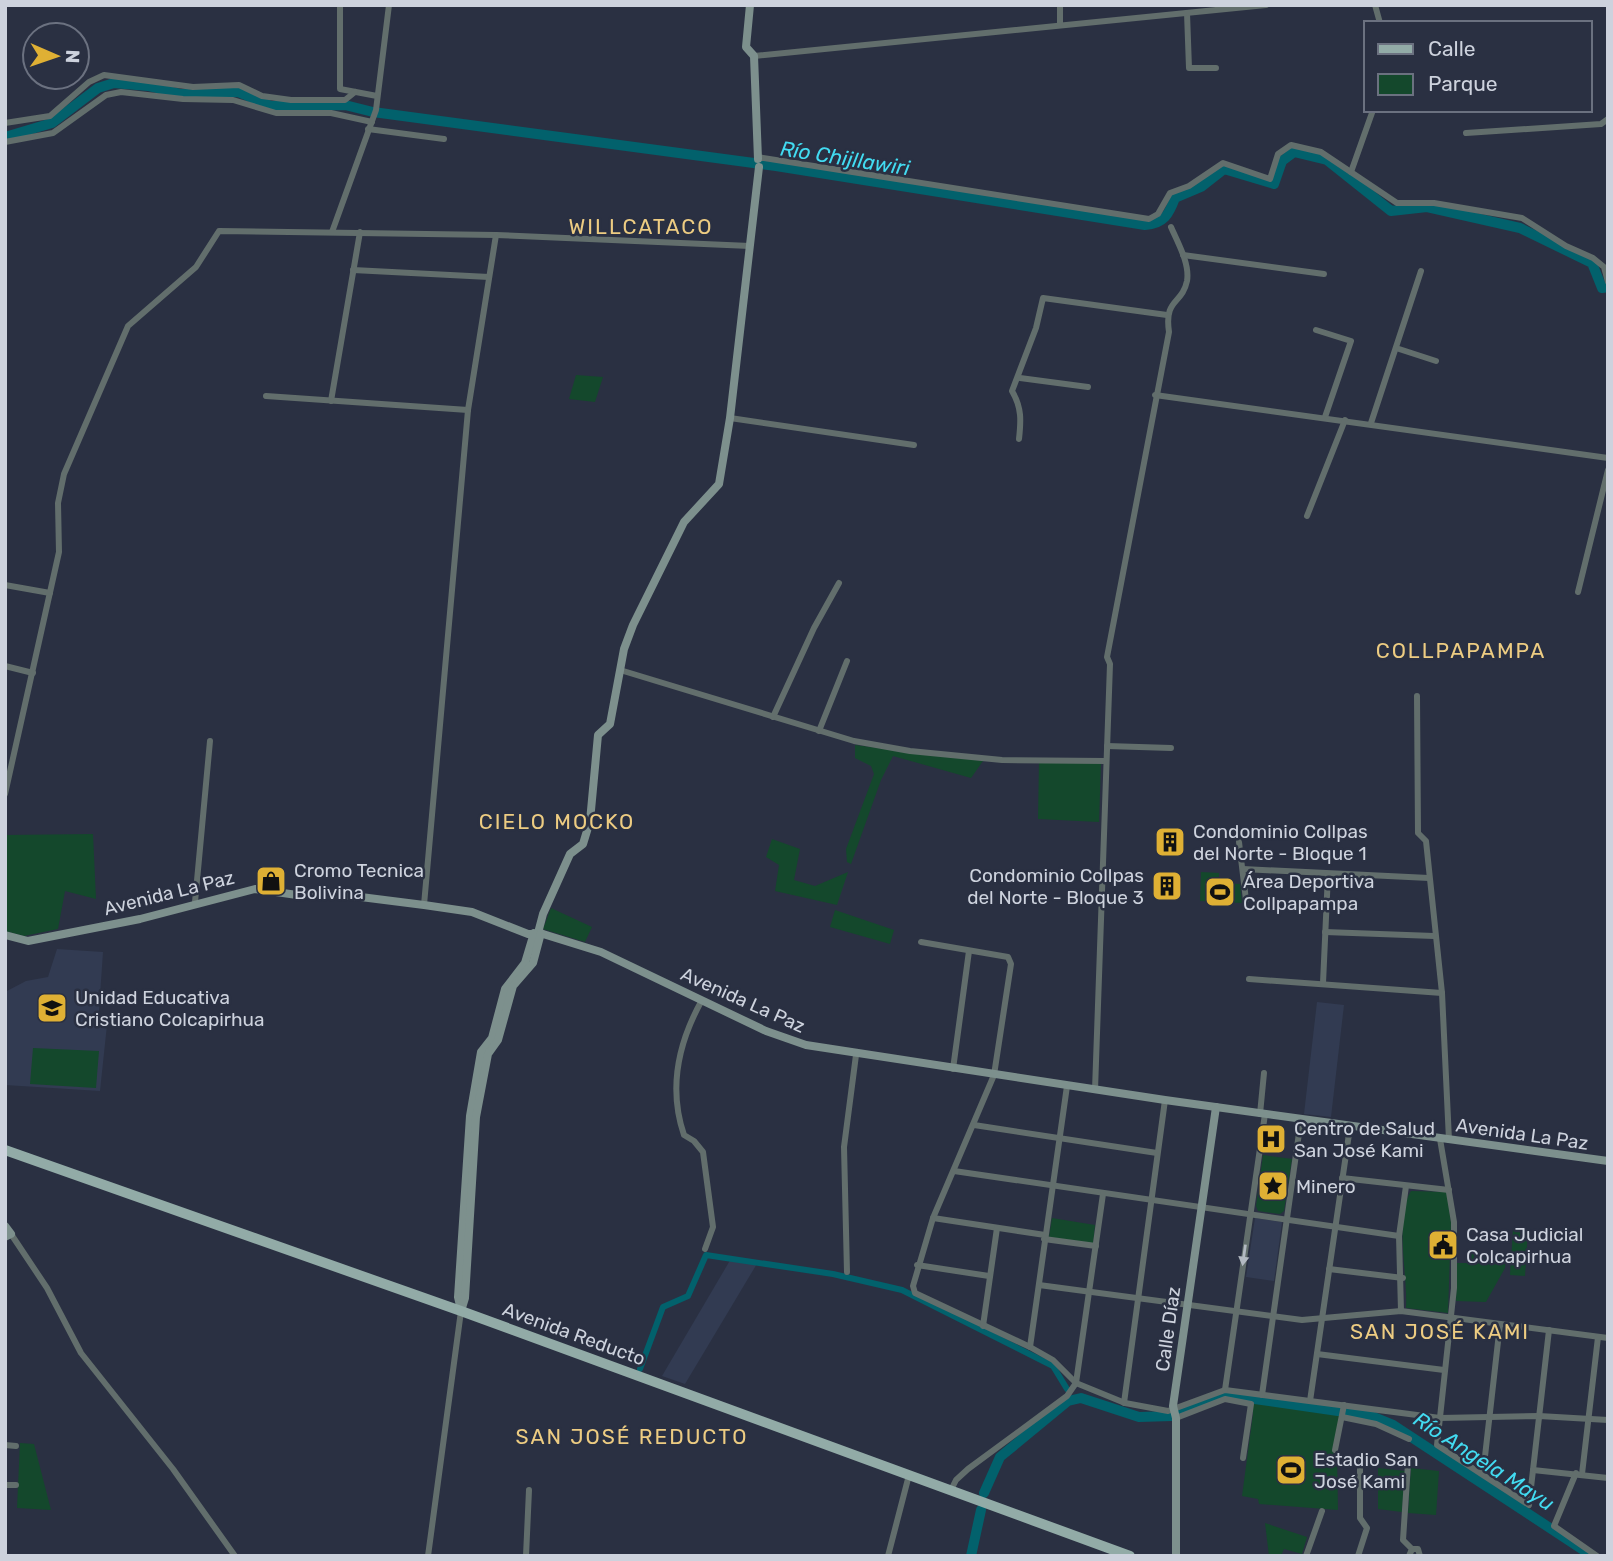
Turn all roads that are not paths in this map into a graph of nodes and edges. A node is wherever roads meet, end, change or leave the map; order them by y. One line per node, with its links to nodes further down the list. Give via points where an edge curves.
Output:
1 (340, 5): 10 (street, via 340,89)
2 (389, 5): 11 (street)
3 (750, 5): 8 (street, via 746,47)
4 (1060, 5): 7 (street)
5 (1266, 5): 6 (street)
6 (1187, 13): 7 (street); 9 (street, via 1189,68)
7 (1060, 23): 8 (street)
8 (754, 56): 19 (street)
9 (1216, 68)
10 (355, 92): 11 (street); 15 (street, via 345,100 290,100 262,96 239,85 193,87 104,75 50,116)
11 (377, 96): 14 (street)
12 (1372, 112): 20 (street)
13 (1608, 119): 16 (street, via 1601,124)
14 (371, 122): 17 (street); 18 (street, via 331,113 276,113 233,100 121,92 106,95 53,133); 23 (street)
15 (5, 123)
16 (1466, 132)
17 (444, 139)
18 (5, 142)
19 (758, 161): 20 (street, via 1149,219 1158,214 1170,193 1223,163 1270,179 1278,154 1291,145 1321,152); 25 (street)
20 (1351, 172): 31 (street, via 1397,203 1434,203 1522,218 1593,258 1604,267)
21 (1171, 227): 26 (street)
22 (360, 232): 23 (street); 24 (street); 27 (street)
23 (332, 233): 54 (street, via 219,231 196,267 128,326 64,474 58,503 59,552)
24 (496, 235): 25 (street); 30 (street)
25 (750, 246): 43 (street)
26 (1183, 254): 29 (street); 32 (street, via 1188,278)
27 (353, 270): 30 (street); 40 (street)
28 (1421, 271): 34 (street)
29 (1324, 274)
30 (489, 277): 41 (street)
31 (1608, 282)
32 (1167, 315): 36 (street, via 1043,298); 38 (street, via 1169,332)
33 (1316, 330): 42 (street, via 1352,341)
34 (1396, 348): 35 (street); 45 (street)
35 (1436, 361)
36 (1020, 378): 37 (street); 46 (street, via 1012,391 1020,404)
37 (1088, 387)
38 (1155, 395): 42 (street); 63 (street, via 1107,657)
39 (266, 396): 40 (street)
40 (331, 401): 41 (street)
41 (468, 410): 74 (street)
42 (1325, 417): 44 (street)
43 (730, 418): 47 (street); 57 (street, via 719,484 684,522 633,625)
44 (1345, 420): 45 (street); 50 (street)
45 (1371, 423): 48 (street)
46 (1019, 439)
47 (914, 445)
48 (1608, 458)
49 (1608, 470): 53 (street)
50 (1307, 516)
51 (839, 583): 60 (street)
52 (5, 585): 54 (street)
53 (1578, 592)
54 (50, 593): 58 (street)
55 (847, 661): 61 (street)
56 (5, 667): 58 (street)
57 (620, 670): 60 (street); 76 (street, via 610,724 598,735 590,821 583,844 570,854)
58 (33, 673): 66 (street)
59 (1417, 696): 71 (street, via 1418,833 1426,841)
60 (773, 717): 61 (street)
61 (819, 731): 65 (street, via 910,751 1002,760)
62 (210, 741): 73 (street)
63 (1107, 746): 64 (street); 65 (street)
64 (1171, 748)
65 (1106, 761): 90 (street)
66 (8, 769): 67 (street)
67 (5, 794)
68 (1239, 842): 69 (street)
69 (1243, 869): 70 (street); 72 (street)
70 (1328, 874): 71 (street); 75 (street)
71 (1429, 878): 78 (street)
72 (1246, 900)
73 (195, 902): 74 (street, Avenida La Paz, via 255,889); 77 (street, Avenida La Paz, via 139,919 28,941)
74 (424, 905): 76 (street, Avenida La Paz, via 472,912)
75 (1325, 932): 78 (street); 82 (street)
76 (538, 933): 84 (street, Avenida La Paz, via 601,952); 130 (street, via 525,962 505,989 499,1024 481,1052 458,1297)
77 (5, 935)
78 (1434, 936): 83 (street)
79 (921, 942): 80 (street)
80 (969, 951): 86 (street); 88 (street, via 1008,957 1011,964)
81 (1249, 979): 82 (street)
82 (1323, 983): 83 (street)
83 (1442, 993): 98 (street)
84 (702, 1000): 85 (street, Avenida La Paz, via 806,1045); 120 (street, via 681,1051 675,1103 684,1135 703,1152 713,1227)
85 (856, 1055): 86 (street, Avenida La Paz); 123 (street, via 844,1147)
86 (953, 1069): 88 (street, Avenida La Paz)
87 (1264, 1073): 93 (street)
88 (994, 1075): 89 (street, Avenida La Paz); 95 (street)
89 (1067, 1086): 90 (street, Avenida La Paz); 97 (street)
90 (1095, 1090): 91 (street, Avenida La Paz)
91 (1165, 1100): 92 (street, Avenida La Paz); 100 (street)
92 (1216, 1107): 93 (street, Avenida La Paz); 109 (street, Calle Díaz)
93 (1262, 1114): 94 (street, Avenida La Paz); 110 (street)
94 (1301, 1119): 96 (street, Avenida La Paz); 112 (street)
95 (974, 1125): 97 (street); 102 (street)
96 (1350, 1127): 98 (street, Avenida La Paz); 103 (street)
97 (1060, 1138): 100 (street); 104 (street)
98 (1444, 1139): 101 (street, Avenida La Paz); 106 (street)
99 (5, 1150): 130 (main road, Avenida Reducto)
100 (1157, 1153): 108 (street)
101 (1608, 1161)
102 (954, 1171): 104 (street); 111 (street)
103 (1342, 1178): 105 (street); 114 (street)
104 (1053, 1186): 107 (street); 118 (street)
105 (1406, 1186): 106 (street); 117 (street)
106 (1449, 1190): 135 (street, via 1454,1222)
107 (1104, 1194): 108 (street); 119 (street)
108 (1151, 1200): 109 (street); 128 (street)
109 (1201, 1207): 110 (street); 129 (street, Calle Díaz)
110 (1251, 1212): 112 (street); 132 (street, one-way to 132)
111 (933, 1218): 115 (street); 121 (street)
112 (1287, 1218): 114 (street); 133 (street)
113 (5, 1226): 116 (street)
114 (1335, 1226): 117 (street); 122 (street)
115 (997, 1228): 118 (street); 124 (street)
116 (8, 1235): 175 (street, via 47,1288 81,1353 173,1469)
117 (1399, 1236): 125 (street)
118 (1045, 1237): 119 (street); 126 (street)
119 (1096, 1246): 127 (street)
120 (705, 1249)
121 (917, 1265): 124 (street); 137 (street, via 915,1293)
122 (1329, 1269): 125 (street); 134 (street)
123 (847, 1272)
124 (989, 1276): 137 (street)
125 (1403, 1278): 131 (street)
126 (1039, 1285): 127 (street); 141 (street)
127 (1090, 1292): 128 (street); 144 (street)
128 (1138, 1298): 129 (street); 148 (street)
129 (1187, 1306): 132 (street); 150 (street, Calle Díaz)
130 (461, 1311): 167 (main road, Avenida Reducto); 176 (street)
131 (1401, 1311): 134 (street); 135 (street)
132 (1236, 1312): 133 (street); 145 (street)
133 (1273, 1317): 134 (street); 146 (street)
134 (1322, 1318): 142 (street)
135 (1451, 1318): 136 (street); 143 (street)
136 (1500, 1324): 138 (street); 154 (street)
137 (982, 1326): 141 (street)
138 (1549, 1330): 139 (street); 151 (street)
139 (1598, 1336): 140 (street); 155 (street)
140 (1608, 1338)
141 (1030, 1347): 144 (street, via 1053,1360)
142 (1317, 1354): 143 (street); 147 (street)
143 (1444, 1370): 153 (street)
144 (1076, 1383): 148 (street); 172 (street, via 1067,1396 968,1469)
145 (1225, 1391): 146 (street); 150 (street)
146 (1262, 1395): 147 (street)
147 (1310, 1401): 149 (street)
148 (1124, 1403): 150 (street)
149 (1344, 1405): 152 (street); 153 (street)
150 (1175, 1414): 161 (street, via 1225,1399 1251,1404); 180 (street, Calle Díaz)
151 (1539, 1416): 154 (street); 155 (street); 164 (street)
152 (1342, 1417): 157 (street, via 1376,1424); 160 (street)
153 (1440, 1418): 154 (street); 165 (street, via 1437,1445)
154 (1490, 1418): 165 (street)
155 (1589, 1418): 156 (street); 166 (street)
156 (1608, 1420)
157 (1409, 1440)
158 (5, 1445): 159 (street)
159 (16, 1446)
160 (1335, 1450)
161 (1243, 1458)
162 (1360, 1462): 182 (street, via 1360,1518 1367,1528)
163 (1408, 1464): 174 (street, via 1403,1540)
164 (1533, 1470): 165 (street, via 1529,1505); 166 (street)
165 (1483, 1474)
166 (1579, 1474): 168 (street); 184 (street, via 1554,1526)
167 (909, 1475): 172 (main road, Avenida Reducto); 178 (street)
168 (1608, 1478)
169 (5, 1485): 170 (street)
170 (16, 1485)
171 (529, 1490): 177 (street)
172 (951, 1490): 179 (main road, Avenida Reducto)
173 (1322, 1511): 181 (street)
174 (1411, 1553): 183 (street, via 1418,1549)
175 (234, 1556)
176 (428, 1556)
177 (526, 1556)
178 (888, 1556)
179 (1130, 1556)
180 (1176, 1556)
181 (1307, 1556)
182 (1358, 1556)
183 (1420, 1556)
184 (1597, 1556)

